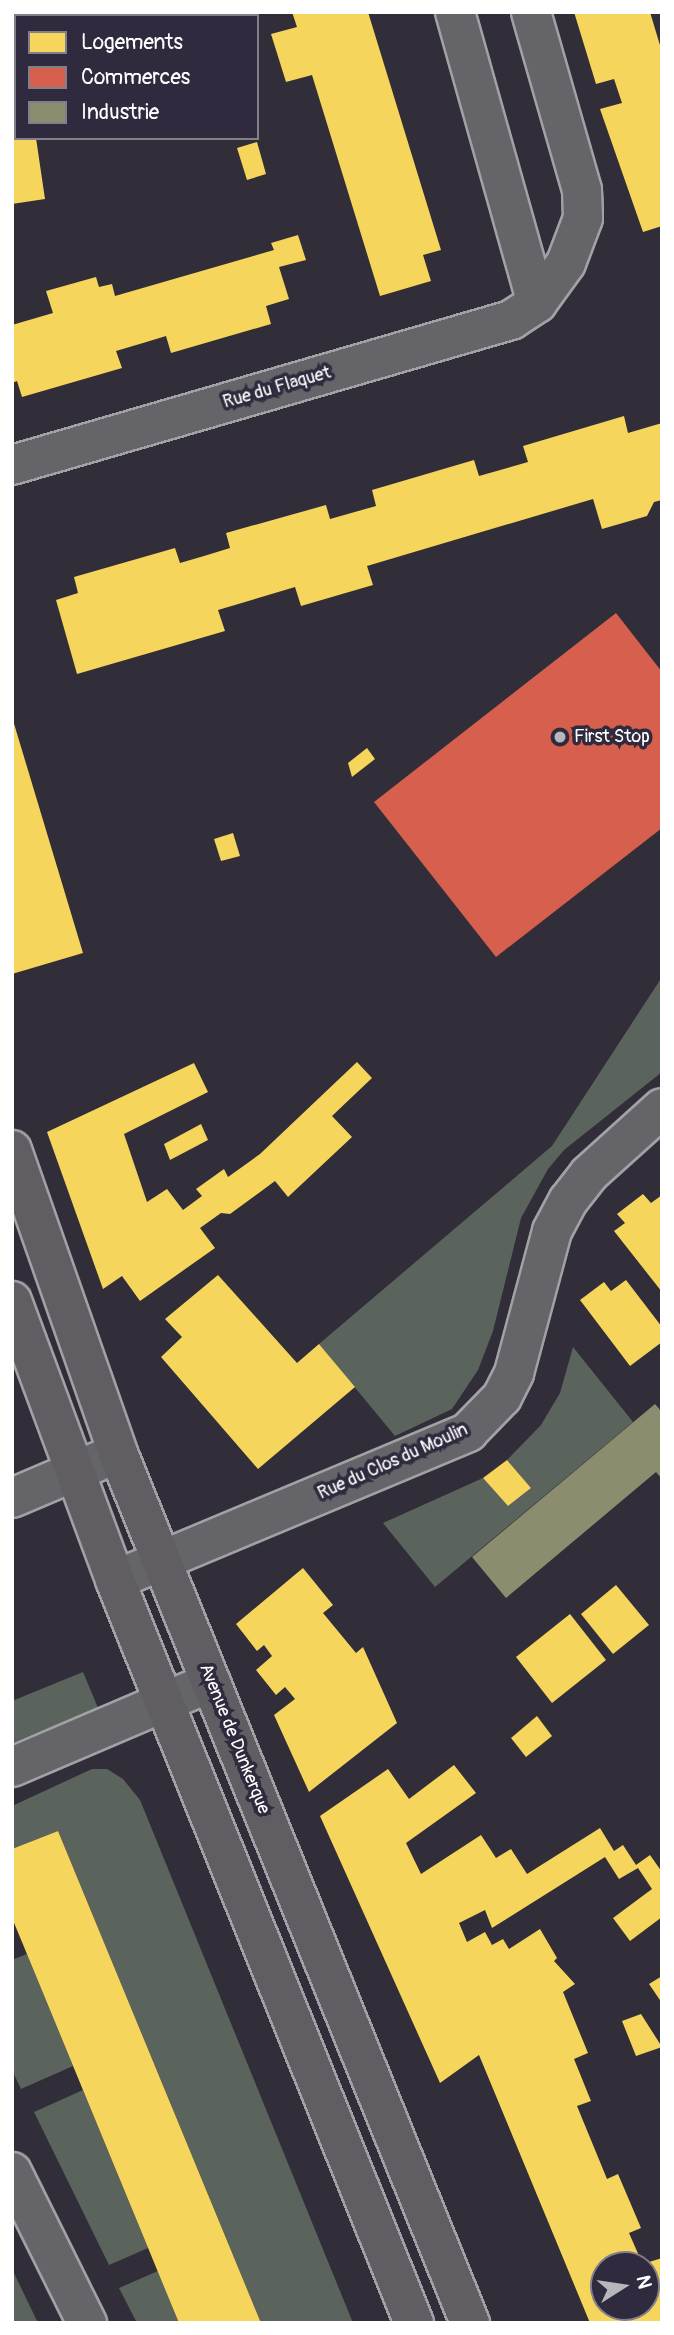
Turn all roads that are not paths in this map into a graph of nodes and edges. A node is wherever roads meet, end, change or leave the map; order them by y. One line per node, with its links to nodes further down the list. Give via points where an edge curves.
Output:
1 (455, 12): 3 (street)
2 (531, 12): 3 (street, Rue du Flaquet, via 582,190 583,218 566,263)
3 (537, 303): 4 (street, Rue du Flaquet, via 511,320)
4 (12, 465)
5 (662, 1108): 11 (street, Rue du Clos du Moulin, via 589,1174 568,1201 552,1230 514,1373 488,1415 446,1442)
6 (12, 1150): 8 (main road, Avenue de Dunkerque)
7 (12, 1301): 9 (main road)
8 (118, 1453): 9 (street); 11 (main road, Avenue de Dunkerque)
9 (75, 1472): 10 (street); 12 (main road)
10 (12, 1498)
11 (162, 1561): 12 (street, Rue du Clos du Moulin); 13 (main road, Avenue de Dunkerque)
12 (115, 1580): 14 (main road)
13 (211, 1682): 14 (street); 19 (main road, Avenue de Dunkerque)
14 (164, 1702): 15 (street); 18 (main road)
15 (12, 1767)
16 (12, 2172): 17 (street)
17 (87, 2323)
18 (414, 2323)
19 (470, 2323)

